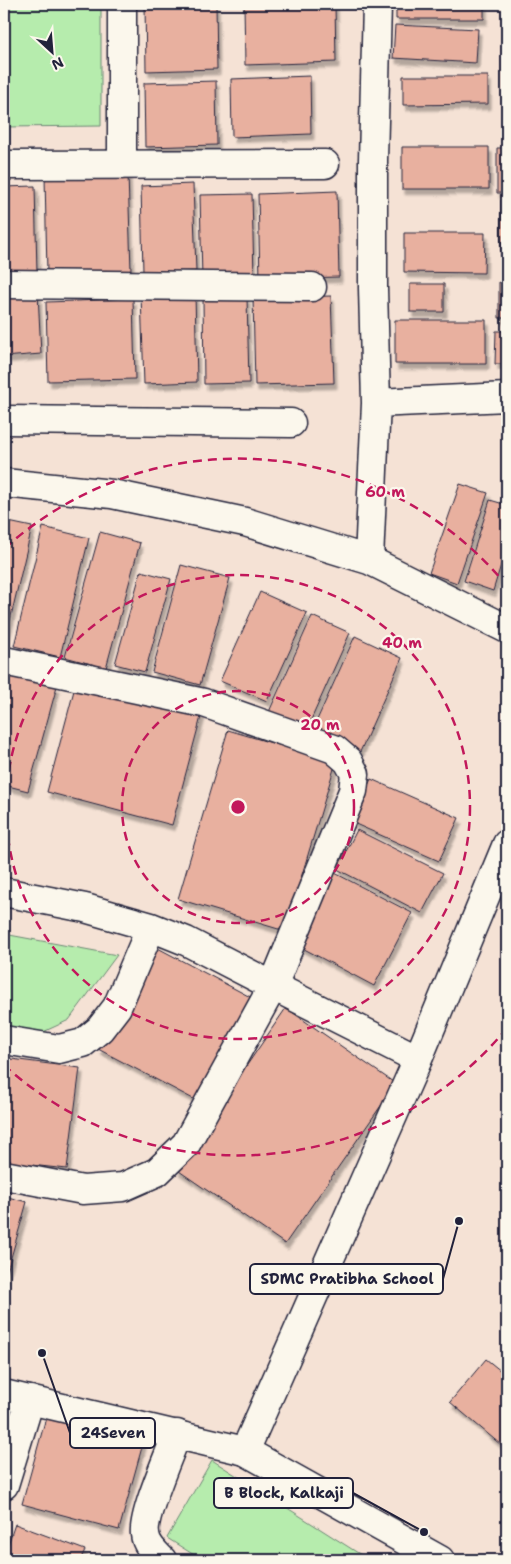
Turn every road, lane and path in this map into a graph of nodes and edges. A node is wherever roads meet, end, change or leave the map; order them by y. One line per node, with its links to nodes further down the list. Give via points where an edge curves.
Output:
1 (122, 4): 5 (street)
2 (377, 4): 9 (street, via 373,160)
3 (324, 164): 5 (street)
4 (4, 165): 5 (street)
5 (122, 165)
6 (4, 284): 7 (street)
7 (312, 287)
8 (507, 397): 9 (street)
9 (376, 403): 13 (street)
10 (4, 420): 11 (street)
11 (292, 422)
12 (4, 483): 13 (street, via 112,494 245,522)
13 (369, 560): 14 (street)
14 (507, 630)
15 (4, 661): 19 (street, via 204,703 334,749 348,761 355,774 353,791)
16 (507, 844): 21 (street)
17 (4, 892): 18 (street, via 85,908)
18 (151, 927): 19 (street, via 186,941); 20 (street, via 117,1007 100,1029 83,1043 60,1050)
19 (273, 986): 21 (street); 22 (street, via 186,1144 157,1172 123,1187 82,1190)
20 (4, 1040)
21 (418, 1059): 25 (street)
22 (4, 1175)
23 (17, 1397): 24 (street); 26 (street)
24 (177, 1434): 25 (street); 27 (street, via 145,1519 145,1535 152,1550)
25 (245, 1451): 28 (street)
26 (4, 1485)
27 (162, 1560)
28 (440, 1560)

